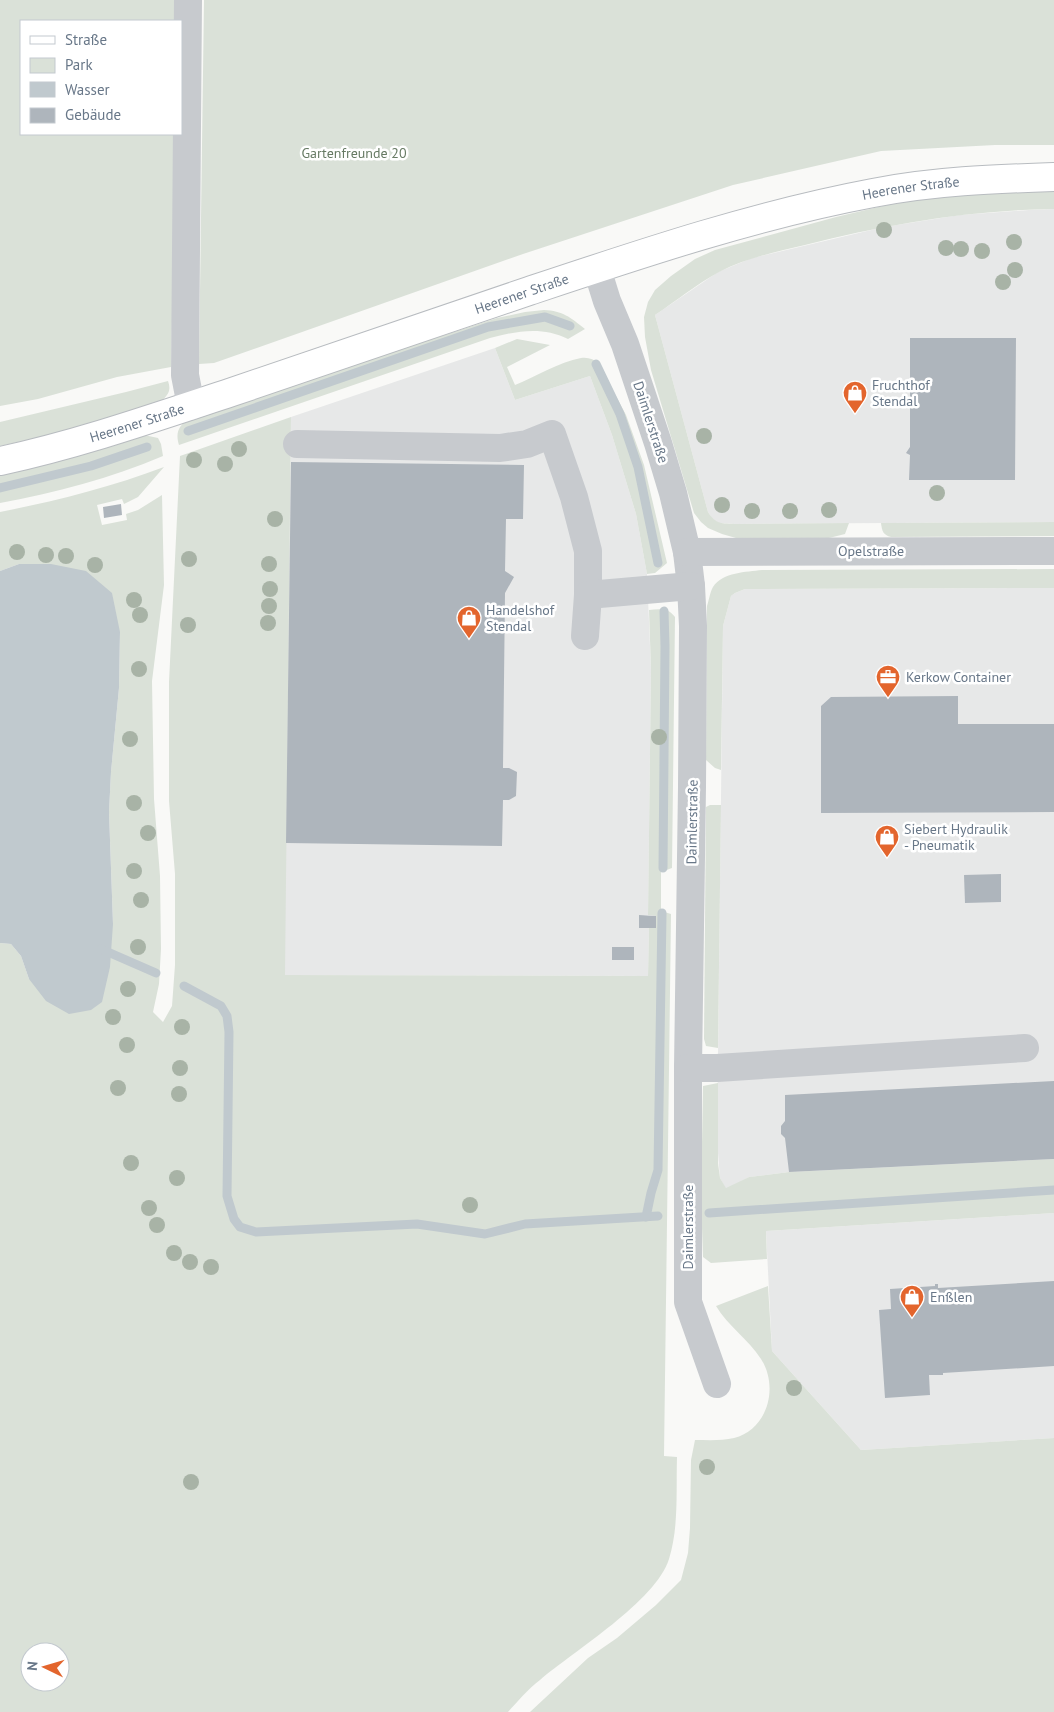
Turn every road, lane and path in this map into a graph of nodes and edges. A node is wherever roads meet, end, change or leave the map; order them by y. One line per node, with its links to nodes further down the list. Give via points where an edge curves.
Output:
1 (188, 0): 4 (street, via 185,375)
2 (1054, 177): 3 (main road, Heerener Straße, via 969,181 873,193 743,222)
3 (597, 269): 4 (main road, Heerener Straße); 8 (street, Daimlerstraße, via 656,434)
4 (191, 406): 6 (main road, Heerener Straße, via 38,453)
5 (297, 444): 10 (street, via 500,448 527,444 552,434 588,551)
6 (0, 461)
7 (1054, 550): 8 (street, Opelstraße)
8 (687, 552): 9 (street, Daimlerstraße)
9 (691, 586): 10 (street); 13 (street, Daimlerstraße)
10 (588, 594): 11 (street)
11 (585, 636)
12 (1025, 1048): 13 (street)
13 (688, 1068): 14 (street, Daimlerstraße, via 688,1302)
14 (717, 1384)

